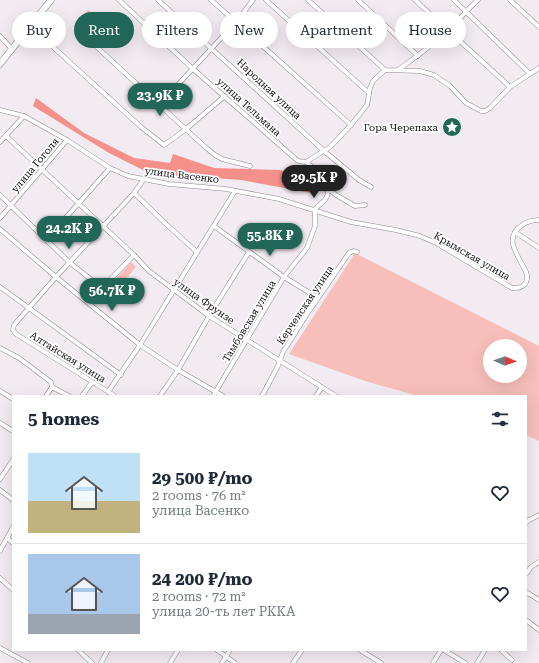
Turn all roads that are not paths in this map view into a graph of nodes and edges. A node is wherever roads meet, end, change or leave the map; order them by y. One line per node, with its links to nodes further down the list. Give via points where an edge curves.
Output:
1 (119, 0): 32 (street, улица Тельмана)
2 (158, 0): 15 (street, Народная улица)
3 (211, 0): 16 (street)
4 (253, 0): 17 (street)
5 (266, 0): 37 (street)
6 (308, 0): 33 (street)
7 (358, 0): 29 (street)
8 (415, 0): 18 (street)
9 (454, 0): 13 (street)
10 (478, 0): 13 (street)
11 (510, 0): 19 (street)
12 (48, 1): 14 (main road)
13 (465, 11): 35 (street)
14 (40, 12)
15 (172, 12)
16 (225, 12)
17 (244, 12)
18 (430, 12)
19 (539, 27)
20 (0, 36): 28 (street)
21 (220, 39): 25 (street)
22 (466, 47): 36 (street)
23 (54, 48): 43 (street, via 164,145)
24 (98, 48): 39 (street)
25 (212, 48): 32 (street); 47 (street, Народная улица)
26 (265, 48): 42 (street)
27 (427, 48): 29 (street)
28 (12, 49): 30 (main road)
29 (418, 56): 34 (street)
30 (0, 64)
31 (539, 68): 35 (street)
32 (193, 69): 38 (street, улица Тельмана); 39 (street)
33 (385, 70): 34 (street); 37 (street, via 373,82)
34 (398, 70): 36 (street, via 420,71 440,78 460,98 481,111 490,108)
35 (529, 73): 36 (street)
36 (510, 88)
37 (369, 93): 42 (street, via 367,105)
38 (225, 96): 43 (street); 48 (street, улица Тельмана, via 298,161)
39 (159, 105): 43 (street)
40 (0, 110): 41 (street, улица Васенко)
41 (24, 116): 44 (street); 45 (street, улица Васенко)
42 (351, 125): 47 (street)
43 (185, 130): 49 (street, via 222,159)
44 (6, 136): 46 (street); 51 (street, улица Фрунзе)
45 (67, 140): 50 (street, улица Васенко); 51 (street, улица Гоголя)
46 (0, 142)
47 (324, 151): 48 (street); 53 (street, Народная улица)
48 (306, 162): 54 (street, via 319,172)
49 (250, 166)
50 (110, 168): 52 (street, улица Васенко, via 128,176); 58 (street)
51 (42, 170): 58 (street, улица Фрунзе); 60 (street, улица Гоголя)
52 (144, 179): 55 (street, улица Васенко); 56 (street)
53 (371, 187)
54 (328, 189): 59 (street, via 355,206); 61 (street, via 327,197)
55 (235, 191): 61 (street, улица Васенко, via 280,199); 65 (street)
56 (134, 192): 66 (street); 71 (street)
57 (0, 195): 60 (street)
58 (78, 204): 66 (street, улица Фрунзе); 69 (street)
59 (365, 205)
60 (11, 206): 62 (street, улица Гоголя); 69 (street)
61 (314, 211): 64 (street, улица Васенко); 76 (street, Тамбовская улица, via 315,226 310,242)
62 (0, 218)
63 (539, 220): 68 (street, via 527,222)
64 (351, 222): 68 (street, Крымская улица, via 420,236 512,288 526,284 528,278 515,252 513,241)
65 (214, 226): 71 (street); 72 (street)
66 (102, 227): 74 (street, улица Фрунзе); 75 (street)
67 (0, 229): 77 (street)
68 (516, 232): 70 (street)
69 (46, 240): 75 (street)
70 (539, 248)
71 (197, 252): 79 (street)
72 (249, 252): 76 (street); 82 (street)
73 (357, 252): 80 (street, Керченская улица, via 349,253)
74 (134, 255): 75 (street, via 102,288); 79 (street, улица Фрунзе, via 149,272)
75 (69, 262): 77 (street)
76 (284, 276): 80 (street); 83 (street, Тамбовская улица)
77 (56, 277): 81 (street); 84 (street)
78 (0, 287): 81 (street)
79 (174, 291): 82 (street, улица Фрунзе); 84 (street)
80 (318, 298): 86 (street, Керченская улица)
81 (29, 308): 88 (street); 89 (street, Алтайская улица, via 14,325 13,330 16,334)
82 (209, 316): 83 (street, улица Фрунзе); 87 (street)
83 (246, 340): 86 (street, улица Фрунзе); 94 (street, Тамбовская улица)
84 (140, 345): 87 (street); 88 (street)
85 (0, 348): 90 (street, via 19,358 51,382)
86 (280, 360): 91 (street, улица Фрунзе); 102 (street, Керченская улица)
87 (178, 370): 94 (street); 99 (street)
88 (120, 375): 93 (street)
89 (92, 382): 93 (street, Алтайская улица); 97 (street)
90 (52, 387): 95 (street); 96 (street)
91 (322, 387): 103 (street); 104 (street, улица Фрунзе)
92 (0, 391): 105 (street)
93 (108, 392): 98 (street, Алтайская улица)
94 (216, 392): 100 (street, Тамбовская улица); 101 (street)
95 (47, 395)
96 (68, 395)
97 (83, 395)
98 (113, 395)
99 (161, 395)
100 (214, 395)
101 (221, 395)
102 (263, 395)
103 (317, 395)
104 (334, 395)
105 (12, 398)
106 (0, 423): 107 (street)
107 (12, 430)
108 (12, 461): 109 (street)
109 (0, 479)
110 (0, 490): 111 (street)
111 (12, 499)
112 (539, 515): 113 (street)
113 (527, 522)
114 (12, 529): 115 (street)
115 (7, 538): 116 (street); 117 (street)
116 (12, 542)
117 (0, 551)
118 (539, 562): 119 (street)
119 (527, 573)
120 (0, 578): 121 (street)
121 (12, 589)
122 (527, 593): 123 (street)
123 (539, 600)
124 (527, 621): 125 (street)
125 (539, 630)
126 (0, 648): 141 (street)
127 (79, 651): 142 (street)
128 (107, 651): 143 (street)
129 (177, 651): 144 (street)
130 (218, 651): 138 (street)
131 (229, 651): 138 (street)
132 (302, 651): 140 (street)
133 (362, 651): 147 (street)
134 (442, 651): 148 (street)
135 (445, 651): 149 (street)
136 (484, 651): 150 (street)
137 (503, 651): 139 (street)
138 (226, 656): 145 (street); 146 (street)
139 (512, 660)
140 (296, 662)
141 (28, 663)
142 (92, 663)
143 (101, 663)
144 (170, 663)
145 (222, 663)
146 (235, 663)
147 (381, 663)
148 (433, 663)
149 (465, 663)
150 (477, 663)

